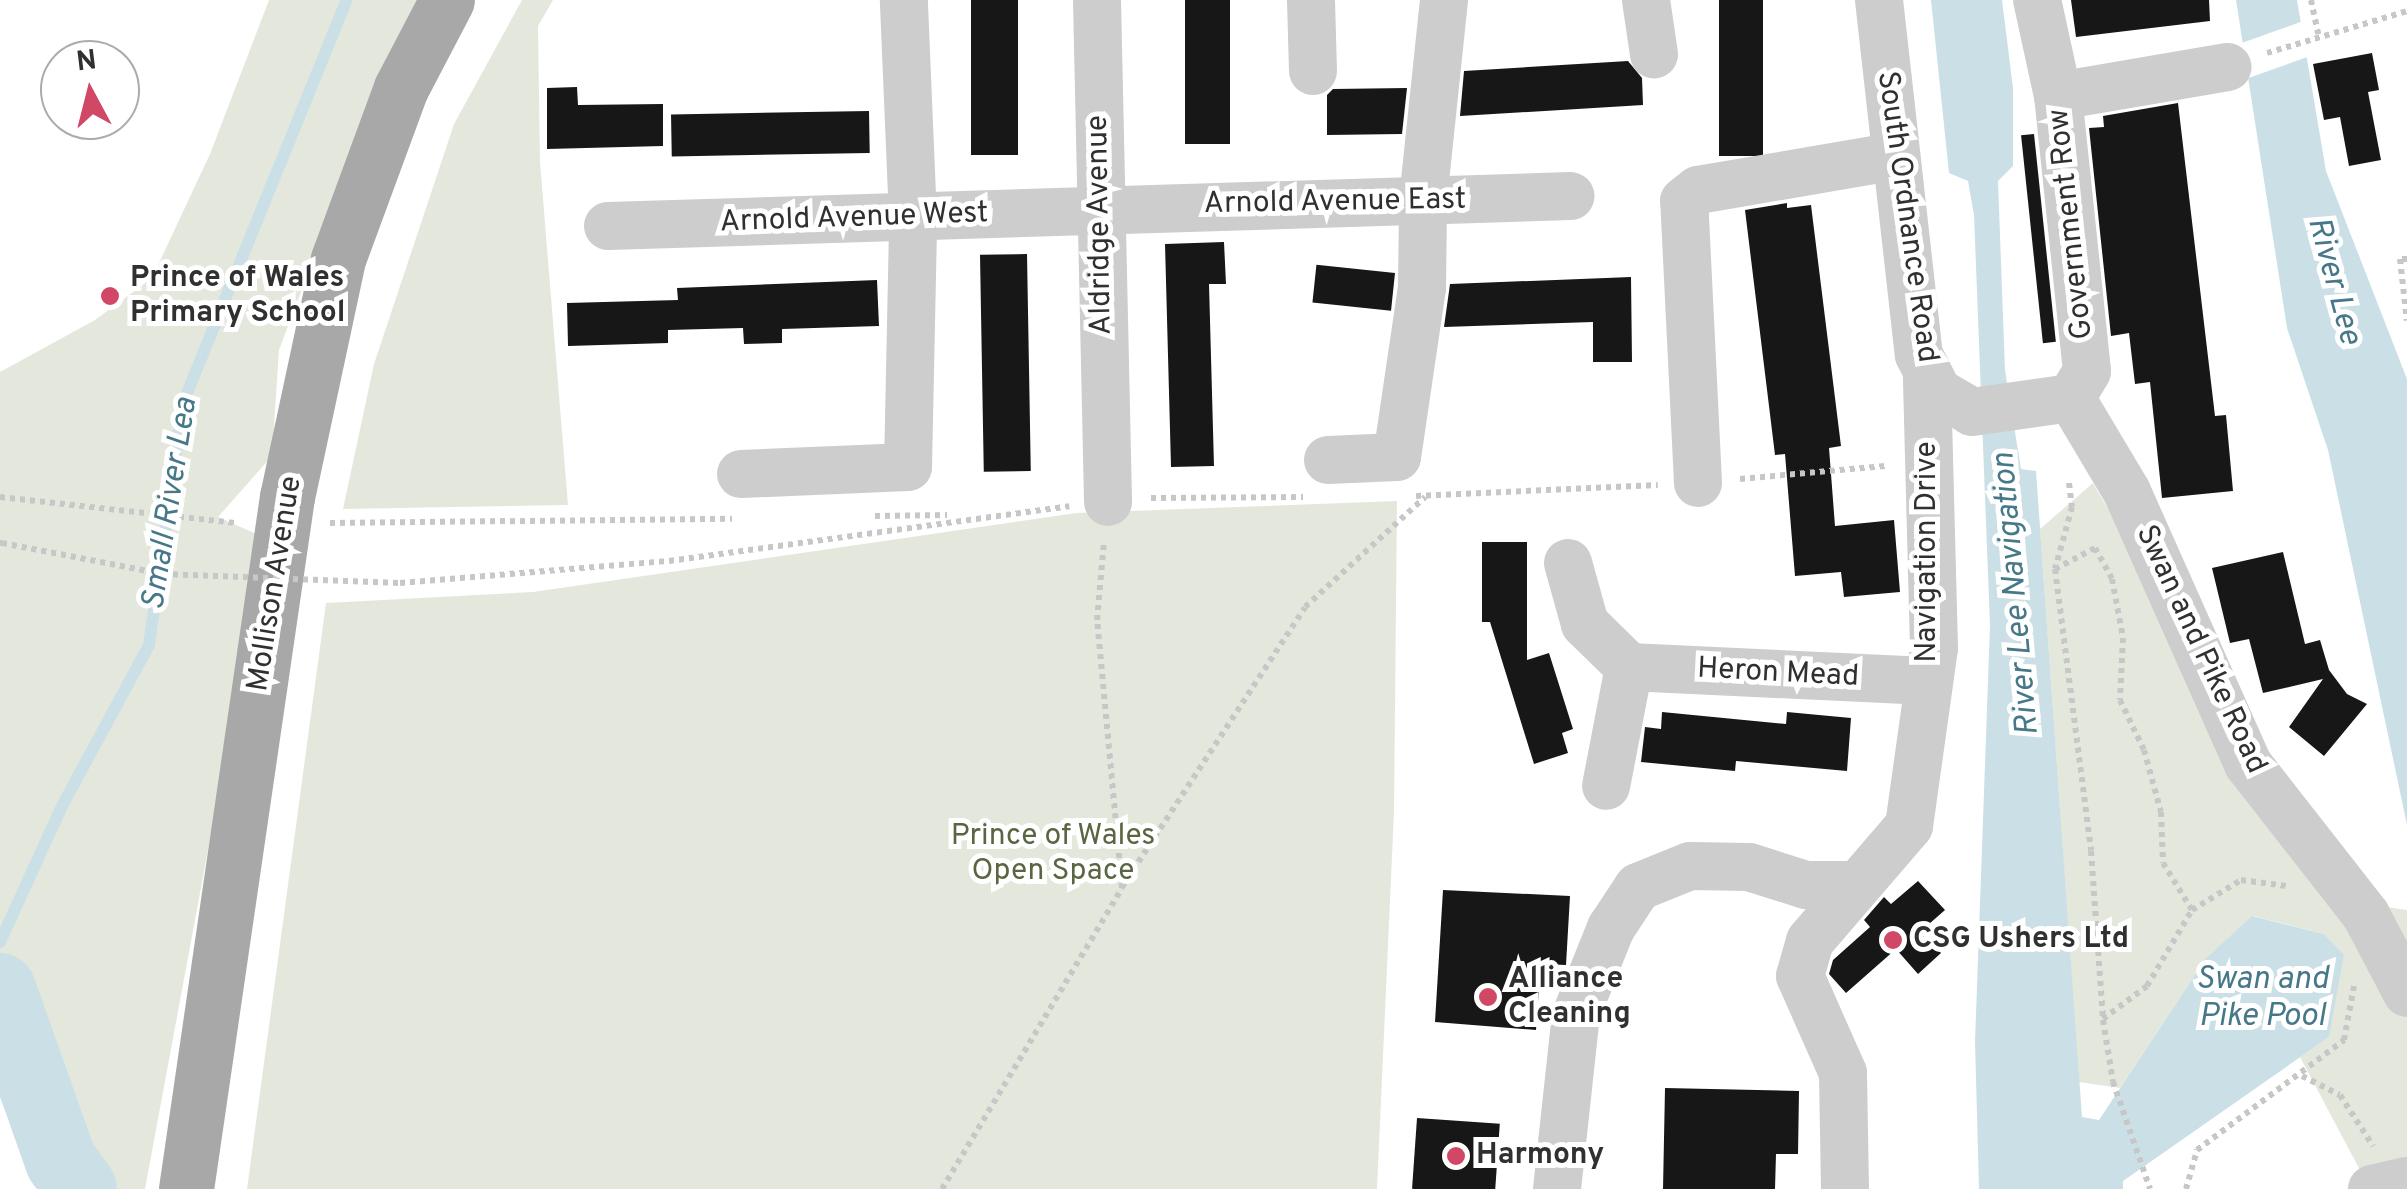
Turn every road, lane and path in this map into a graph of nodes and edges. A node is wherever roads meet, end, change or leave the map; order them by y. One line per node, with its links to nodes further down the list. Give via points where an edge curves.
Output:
1 (447, 0): 53 (main road, Mollison Avenue, via 401,88 338,259 287,497)
2 (904, 0): 20 (street)
3 (1097, 0): 19 (street, Aldridge Avenue)
4 (1311, 0): 14 (street)
5 (1444, 0): 18 (street)
6 (1646, 0): 12 (street)
7 (1878, 0): 16 (street, South Ordnance Road)
8 (2037, 0): 15 (street, Government Row)
9 (2311, 0): 11 (path)
10 (2407, 11): 11 (path)
11 (2318, 34): 13 (path)
12 (1654, 54)
13 (2228, 68): 15 (street)
14 (1312, 71)
15 (2058, 96): 25 (street, Government Row, via 2088,372)
16 (1896, 156): 24 (street, South Ordnance Road, via 1915,329); 28 (street, via 1698,190 1684,201)
17 (1571, 196): 18 (street, Arnold Avenue East)
18 (1423, 200): 19 (street, Arnold Avenue East); 27 (street, via 1422,288 1398,457)
19 (1099, 209): 20 (street, Arnold Avenue West); 32 (street, Aldridge Avenue)
20 (913, 219): 21 (street, Arnold Avenue West); 29 (street, via 908,467)
21 (608, 226)
22 (2407, 258): 23 (path, via 2400,259)
23 (2407, 321)
24 (1928, 377): 25 (street, South Ordnance Road, via 1949,402 1972,412); 41 (street, Navigation Drive, via 1934,648)
25 (2048, 403): 48 (street, Swan and Pike Road, via 2127,492 2248,764 2366,914)
26 (2068, 473): 39 (path, via 2072,506)
27 (1321, 478): 32 (path)
28 (1698, 483)
29 (740, 496): 35 (path)
30 (1407, 496): 45 (path, via 1426,496 1305,607)
31 (0, 497): 36 (path)
32 (1108, 502): 33 (path); 45 (path, via 1097,620)
33 (974, 514): 34 (path); 37 (path, bridge, via 669,561 337,584 163,574)
34 (856, 516)
35 (312, 522)
36 (244, 524)
37 (1, 543)
38 (1568, 563): 40 (street, via 1586,624)
39 (2056, 569): 46 (path, via 2095,548 2112,579 2123,638 2120,700 2144,750 2161,812 2163,863); 49 (path, via 2091,851)
40 (1629, 668): 41 (street, Heron Mead); 42 (street)
41 (1927, 681): 43 (street, Navigation Drive, via 1923,760 1909,826)
42 (1606, 786)
43 (1856, 885): 55 (street, via 1806,885 1748,867 1690,866 1638,888 1611,928 1576,1015); 56 (street, Navigation Drive, via 1810,941 1800,976 1843,1072)
44 (2294, 887): 46 (path, via 2241,880)
45 (1122, 888): 54 (path)
46 (2192, 910): 49 (path, via 2147,986)
47 (2355, 978): 50 (path, via 2344,1040)
48 (2407, 993)
49 (2102, 1020): 52 (path, via 2112,1082)
50 (2302, 1076): 51 (path, via 2340,1095 2371,1145); 57 (path, via 2197,1150)
51 (2407, 1181): 58 (street)
52 (2149, 1186)
53 (186, 1189)
54 (942, 1189)
55 (1557, 1189)
56 (1846, 1189)
57 (2186, 1189)
58 (2372, 1189)

